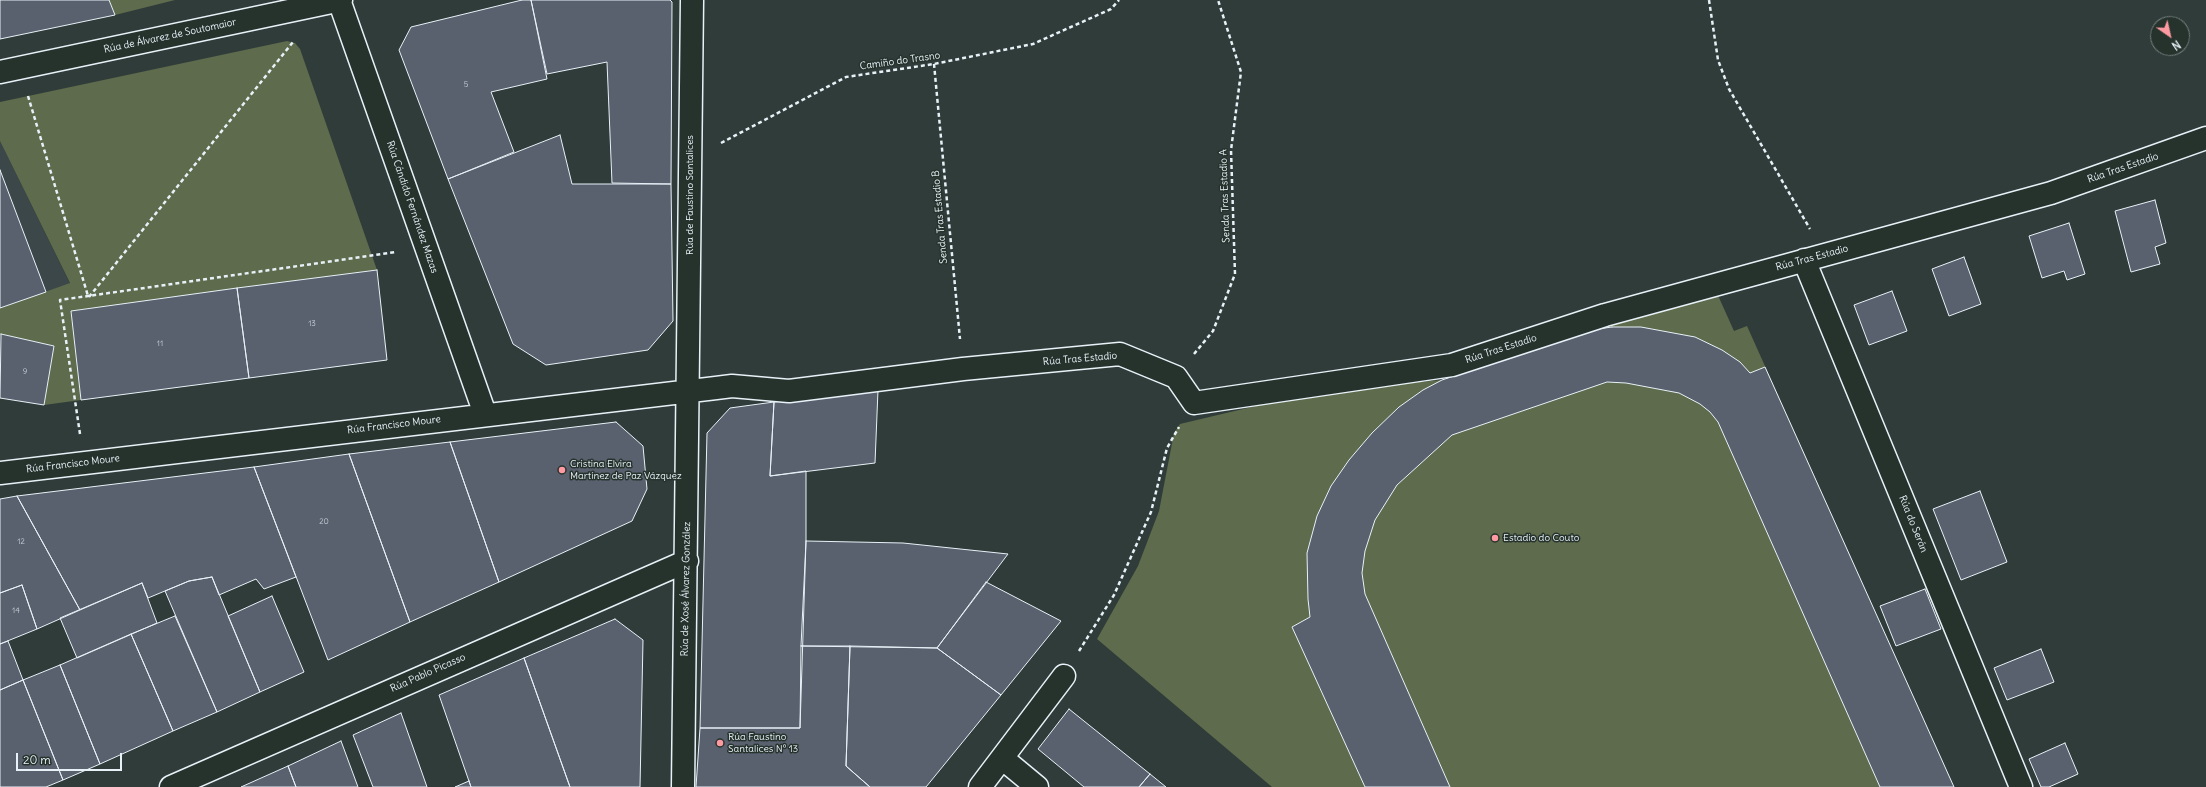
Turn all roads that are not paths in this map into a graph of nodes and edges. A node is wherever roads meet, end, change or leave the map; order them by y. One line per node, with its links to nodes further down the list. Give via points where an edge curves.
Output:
1 (340, 0): 3 (street, Rúa de Álvarez de Soutomaior); 8 (street, Rúa Cándido Fernández Mazas)
2 (692, 0): 6 (street, Rúa de Faustino Santalices)
3 (10, 71)
4 (2206, 138): 5 (street, Rúa Tras Estadio, via 2050,193)
5 (1804, 260): 7 (street, Rúa Tras Estadio, via 1605,315 1452,364 1194,403 1176,377 1120,354 962,369); 17 (street, Rúa do Serán)
6 (688, 390): 7 (street, Rúa Francisco Moure, via 732,386); 8 (street, Rúa Francisco Moure); 10 (street, Rúa de Xosé Álvarez González)
7 (789, 390)
8 (485, 414): 9 (street, Rúa Francisco Moure)
9 (0, 473)
10 (686, 561): 13 (street, Rúa Pablo Picasso); 14 (street, Rúa de Xosé Álvarez González)
11 (1064, 676): 12 (street)
12 (1002, 758): 15 (street); 16 (street)
13 (171, 787)
14 (683, 787)
15 (980, 787)
16 (1036, 787)
17 (2021, 787)

